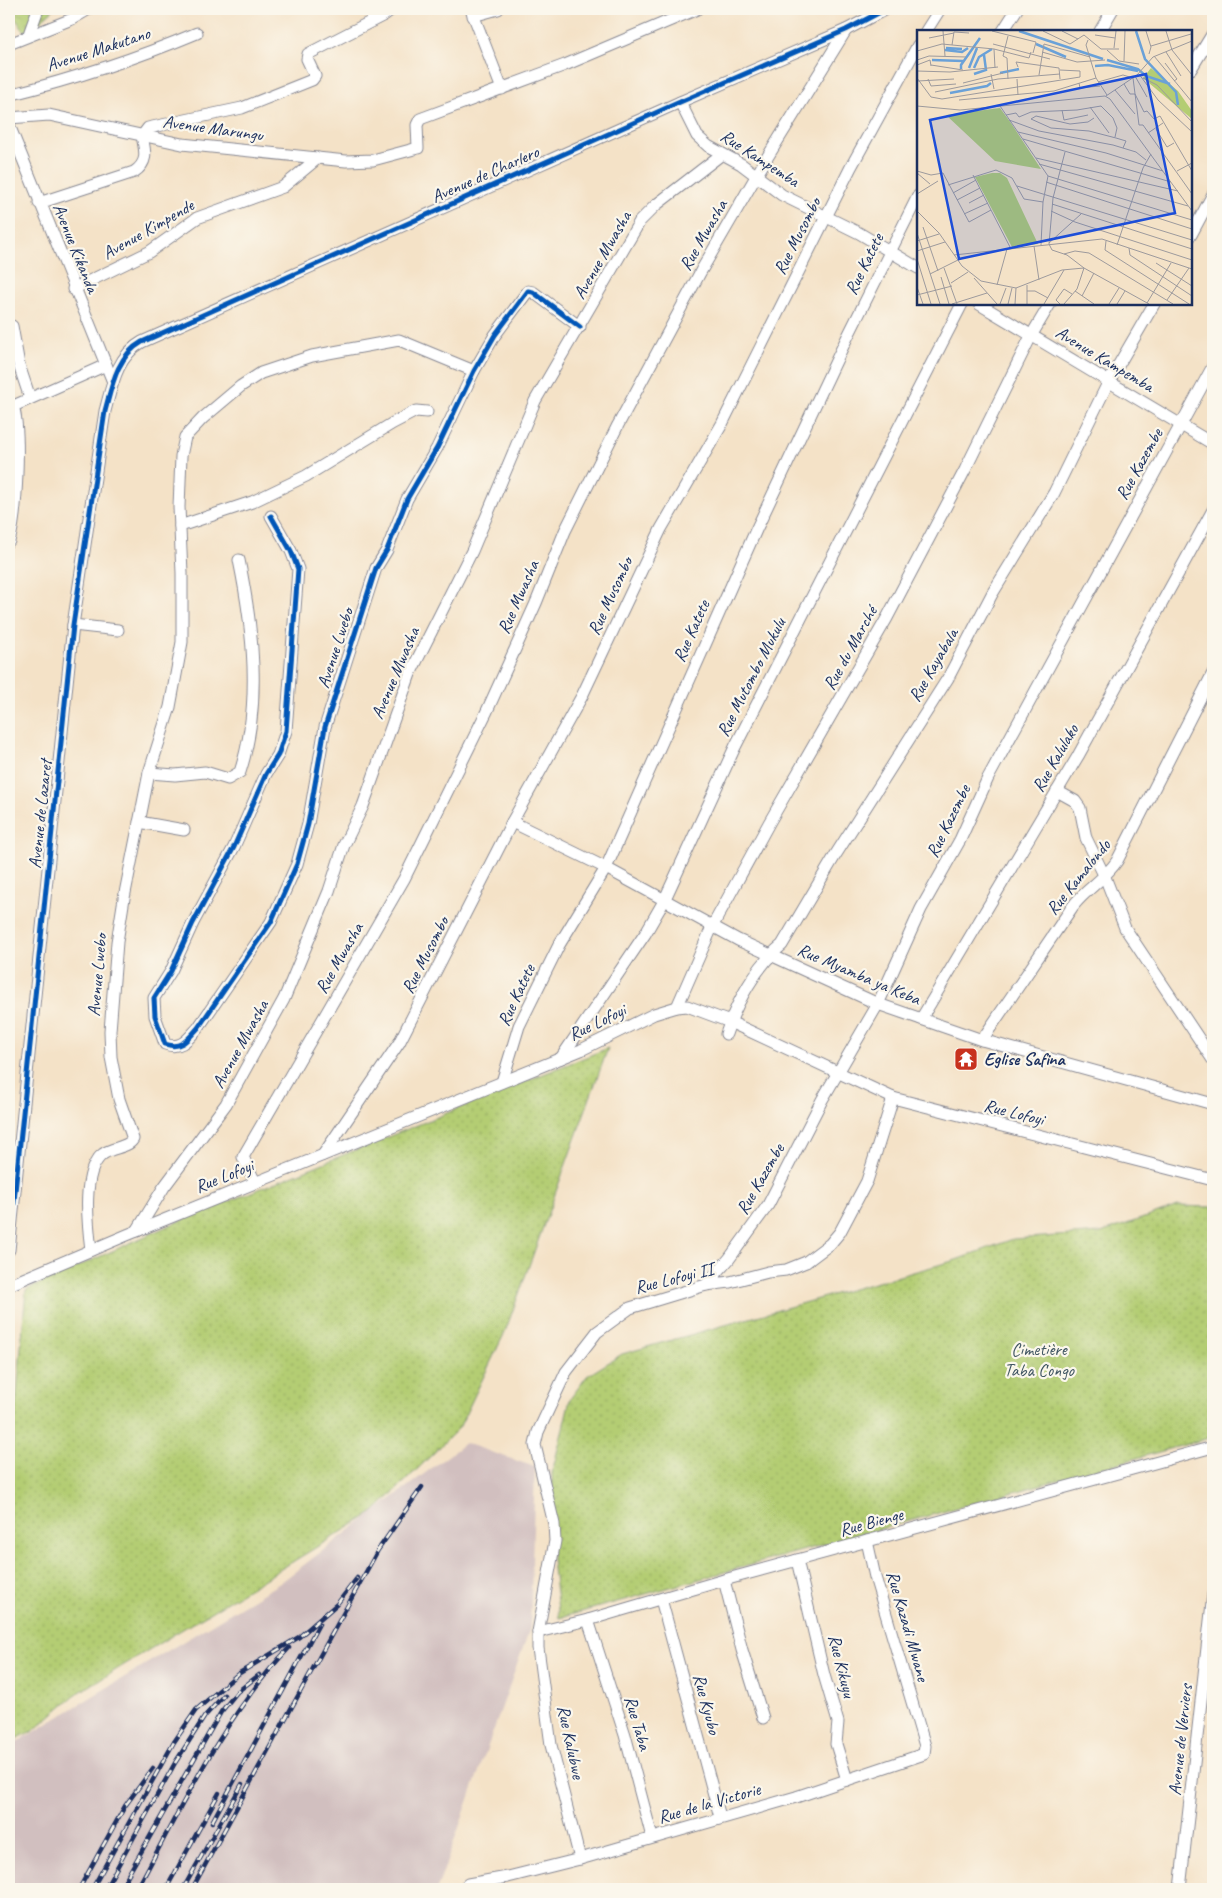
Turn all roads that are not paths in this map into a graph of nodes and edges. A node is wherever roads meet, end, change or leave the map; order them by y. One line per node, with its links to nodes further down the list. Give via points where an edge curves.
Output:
1 (38, 9): 17 (street)
2 (89, 9): 17 (street)
3 (392, 9): 26 (street, via 308,54 315,76 306,83 242,108 148,128)
4 (498, 9): 10 (street)
5 (697, 9): 21 (street)
6 (886, 9): 11 (street, Avenue de Charlero)
7 (940, 9): 12 (street)
8 (1017, 9): 13 (street)
9 (1113, 9): 14 (street)
10 (472, 12): 21 (street)
11 (846, 30): 23 (street, Avenue de Charlero); 29 (street, Rue Mwasha)
12 (927, 30)
13 (1005, 30)
14 (1101, 30)
15 (197, 33): 22 (street, Avenue Makutano, via 170,45)
16 (1213, 33): 20 (street)
17 (29, 34): 18 (street)
18 (9, 44)
19 (917, 47): 33 (street, Rue Musombo)
20 (1192, 67)
21 (502, 89): 28 (street, Avenue Marungu, via 420,119 417,127 419,147 414,149 364,161)
22 (9, 95)
23 (680, 102): 27 (street, Rue Kampemba, via 697,136); 48 (street, Avenue de Charlero, via 142,342 125,356)
24 (9, 118): 26 (street, Avenue Marungu, via 49,115)
25 (9, 125): 32 (street, Avenue Kikanda)
26 (142, 136): 28 (street, Avenue Marungu, via 206,147); 32 (street, via 146,158 134,172)
27 (722, 154): 29 (street, Rue Kampemba); 43 (street, Avenue Mwasha, via 640,221)
28 (318, 158): 37 (street, Avenue Kimpende, via 283,186 197,218 149,252)
29 (756, 177): 33 (street, Rue Kampemba, via 793,201); 87 (street, Rue Mwasha, via 701,271 591,476 487,711 404,879 243,1157)
30 (1213, 194): 34 (street)
31 (917, 198): 35 (street, Rue Katete)
32 (39, 203): 37 (street, Avenue Kikanda)
33 (827, 217): 35 (street, Rue Kampemba); 66 (street, Rue Musombo, via 722,424 661,529 582,696)
34 (1192, 233)
35 (890, 251): 36 (street, Rue Kampemba); 68 (street, Rue Katete, via 756,530)
36 (917, 267)
37 (73, 289): 45 (street, Avenue Kikanda)
38 (961, 305): 70 (street, Rue Mutombo Mukulu, via 735,747)
39 (980, 305): 44 (street, Avenue Kampemba)
40 (1049, 305): 44 (street, Rue du Marché)
41 (1153, 305): 49 (street, Rue Kayabala)
42 (12, 326): 50 (street, via 19,365)
43 (580, 328): 47 (street, Avenue Lwebo, via 533,292 527,292 495,335); 88 (street, Avenue Mwasha, via 536,401 472,551 410,674 363,806 346,840 329,891 284,1000 226,1104 164,1187)
44 (1031, 336): 49 (street, Avenue Kampemba); 71 (street, Rue du Marché, via 887,618)
45 (106, 365): 48 (street, Avenue Kikanda); 50 (street)
46 (1213, 366): 53 (street, Rue Kazembe)
47 (474, 371): 56 (street, Avenue Lwebo, via 437,448 410,493 390,543 372,576 325,727 308,824 297,864 271,922 198,1028 179,1046 165,1044 152,1004 156,992 172,971 193,923 234,847 266,774 278,755 286,731 298,569); 57 (street, Avenue Lwebo, via 404,341 394,340 312,356 261,373 218,405 185,437 181,456)
48 (113, 382): 60 (street, Avenue de Lazaret, via 105,411)
49 (1108, 383): 53 (street, Avenue Kampemba); 72 (street, Rue Kayabala, via 1054,493 992,594 948,678 782,945)
50 (30, 398): 51 (street)
51 (11, 407): 58 (street, via 18,430 13,523)
52 (427, 412): 57 (street, via 416,411 306,476 252,502)
53 (1182, 424): 54 (street, Avenue Kampemba); 73 (street, Rue Kazembe, via 988,778 960,840 921,909)
54 (1213, 444)
55 (1213, 510): 64 (street, Rue Kalulako)
56 (271, 516)
57 (180, 526): 63 (street, Avenue Lwebo, via 182,642 170,707)
58 (9, 541)
59 (239, 560): 63 (street, via 252,646 251,726 240,772 228,779 205,772)
60 (74, 626): 61 (street); 89 (street, Avenue de Lazaret)
61 (118, 630)
62 (1213, 673): 69 (street, Rue Kamalondo, via 1124,849)
63 (149, 773): 65 (street, Avenue Lwebo)
64 (1057, 791): 69 (street, via 1075,801 1080,808 1086,838); 75 (street, Rue Kalulako)
65 (139, 822): 67 (street); 90 (street, Avenue Lwebo, via 118,934 110,1031 119,1099 134,1140 108,1150 96,1161 88,1199)
66 (512, 822): 68 (street, Rue Myamba ya Keba); 85 (street, Rue Musombo, via 399,1043)
67 (184, 830)
68 (606, 868): 70 (street, Rue Myamba ya Keba); 82 (street, Rue Katete, via 559,945 519,1026)
69 (1105, 877): 78 (street, Rue Kamalondo, via 1073,906); 80 (street, via 1132,941)
70 (664, 901): 71 (street, Rue Myamba ya Keba); 79 (street, Rue Mutombo Mukulu)
71 (712, 927): 72 (street, Rue Myamba ya Keba); 74 (street, Rue du Marché)
72 (770, 955): 73 (street, Rue Myamba ya Keba); 76 (street, Rue Kayabala)
73 (878, 1004): 75 (street, Rue Myamba ya Keba); 81 (street, Rue Kazembe)
74 (677, 1007): 76 (street, Rue Lofoyi, via 695,1008); 79 (street, Rue Lofoyi, via 638,1021)
75 (921, 1019): 78 (street, Rue Myamba ya Keba)
76 (730, 1022): 77 (street, Rue Kayabala); 81 (street, Rue Lofoyi)
77 (726, 1034)
78 (982, 1040): 84 (street, Rue Myamba ya Keba)
79 (561, 1058): 82 (street, Rue Lofoyi)
80 (1213, 1060)
81 (838, 1072): 83 (street, Rue Lofoyi); 92 (street, Rue Kazembe, via 768,1205)
82 (502, 1082): 85 (street, Rue Lofoyi)
83 (893, 1098): 86 (street, Rue Lofoyi); 92 (street, Rue Lofoyi II, via 867,1181 836,1239 806,1262 786,1270)
84 (1213, 1104)
85 (323, 1155): 87 (street, Rue Lofoyi)
86 (1213, 1180)
87 (255, 1182): 88 (street, Rue Lofoyi)
88 (137, 1231): 90 (street, Rue Lofoyi)
89 (9, 1250)
90 (91, 1250): 91 (street, Rue Lofoyi)
91 (9, 1285)
92 (706, 1285): 100 (street, Rue Lofoyi II, via 630,1308 597,1332 566,1372 535,1445 555,1541)
93 (1213, 1447): 94 (street, Rue Bienge)
94 (867, 1541): 95 (street, Rue Bienge); 102 (street, Rue Kazadi Mwane)
95 (797, 1560): 96 (street, Rue Bienge); 103 (street, Rue Kikuyu, via 838,1722 836,1744)
96 (724, 1580): 98 (street, Rue Bienge); 101 (street)
97 (1213, 1594): 108 (street, Avenue de Verviers)
98 (661, 1599): 99 (street, Rue Bienge); 104 (street, Rue Kyubo)
99 (588, 1620): 100 (street, Rue Bienge); 105 (street, Rue Taba, via 625,1735)
100 (538, 1632): 106 (street, Rue Kalubwe, via 550,1737)
101 (763, 1718)
102 (917, 1719): 103 (street, Rue de la Victorie, via 926,1749 924,1754)
103 (847, 1780): 104 (street, Rue de la Victorie)
104 (720, 1817): 105 (street, Rue de la Victorie)
105 (652, 1837): 106 (street, Rue de la Victorie)
106 (580, 1859): 107 (street, Rue de la Victorie)
107 (464, 1888)
108 (1180, 1889)

